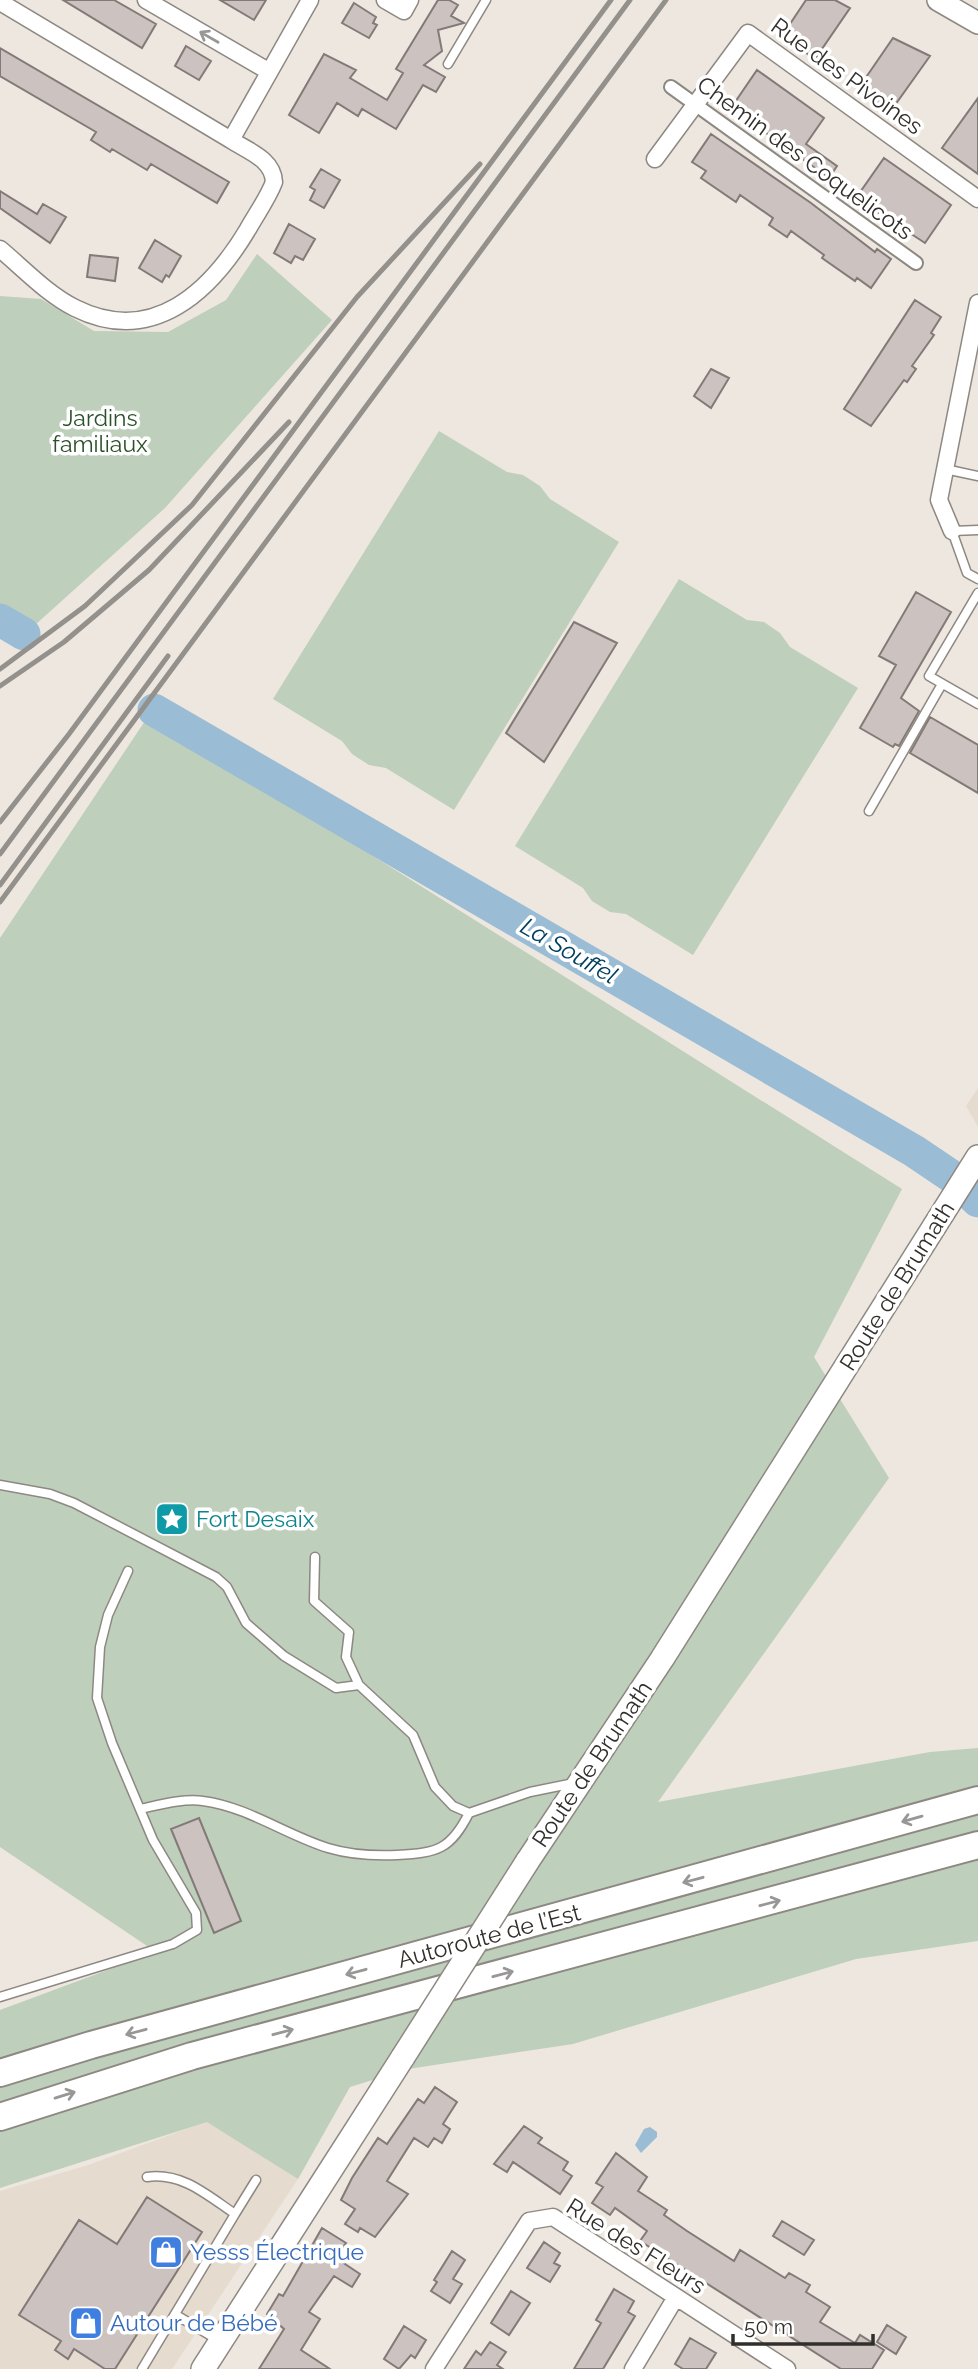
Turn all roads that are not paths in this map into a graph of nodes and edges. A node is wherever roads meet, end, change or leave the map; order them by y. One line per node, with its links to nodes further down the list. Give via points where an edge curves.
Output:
1 (146, 0): 10 (street, one-way to 1)
2 (310, 0): 10 (street)
3 (385, 0): 4 (street, via 404,10)
4 (410, 0)
5 (938, 0): 8 (street)
6 (0, 2): 13 (street)
7 (481, 2): 9 (lane)
8 (978, 23)
9 (448, 64)
10 (268, 71): 13 (street)
11 (671, 87): 12 (street, Chemin des Coquelicots)
12 (696, 104): 14 (street, Rue des Pivoines); 15 (street, Rue des Pivoines, via 748,33); 17 (street, Chemin des Coquelicots)
13 (231, 141): 16 (street, via 265,161 274,182 219,273 195,296 169,311 139,320 88,313 54,294)
14 (655, 159)
15 (978, 199)
16 (0, 249)
17 (916, 262)
18 (978, 303): 19 (street)
19 (972, 353): 20 (street)
20 (944, 469): 21 (lane); 23 (street, via 939,500)
21 (978, 476)
22 (978, 530): 23 (lane)
23 (952, 531): 24 (lane, via 967,573)
24 (978, 579)
25 (978, 593): 26 (lane, via 929,676)
26 (942, 684): 27 (lane); 28 (lane)
27 (978, 704)
28 (869, 811)
29 (977, 1158): 34 (main road, Route de Brumath)
30 (0, 1485): 33 (lane, via 74,1503 216,1577 227,1587 246,1623 284,1657 336,1688)
31 (315, 1557): 33 (lane, via 314,1601 349,1632 346,1657)
32 (128, 1572): 36 (lane, via 108,1615 100,1647 97,1698)
33 (359, 1685): 37 (lane, via 413,1735 435,1787 453,1806)
34 (580, 1782): 37 (lane, via 530,1792); 47 (main road, Route de Brumath, bridge)
35 (978, 1800): 40 (highway, Autoroute de l’Est, one-way to 40)
36 (140, 1809): 37 (lane, via 201,1800 329,1849 368,1856 418,1854 444,1847 456,1838); 39 (lane, via 196,1913 197,1930 173,1944)
37 (469, 1813)
38 (978, 1845): 41 (highway, Autoroute de l’Est, one-way to 38, via 192,2056)
39 (0, 1997)
40 (0, 2073)
41 (0, 2117)
42 (147, 2177): 44 (lane, via 176,2177)
43 (256, 2180): 44 (lane)
44 (235, 2214): 46 (lane)
45 (676, 2297): 50 (street, Rue des Fleurs, via 552,2217 529,2221); 51 (street); 52 (street, Rue des Fleurs)
46 (176, 2315): 47 (lane); 48 (lane)
47 (221, 2341): 49 (main road, Route de Brumath)
48 (142, 2369)
49 (202, 2369)
50 (434, 2369)
51 (633, 2369)
52 (787, 2369)

